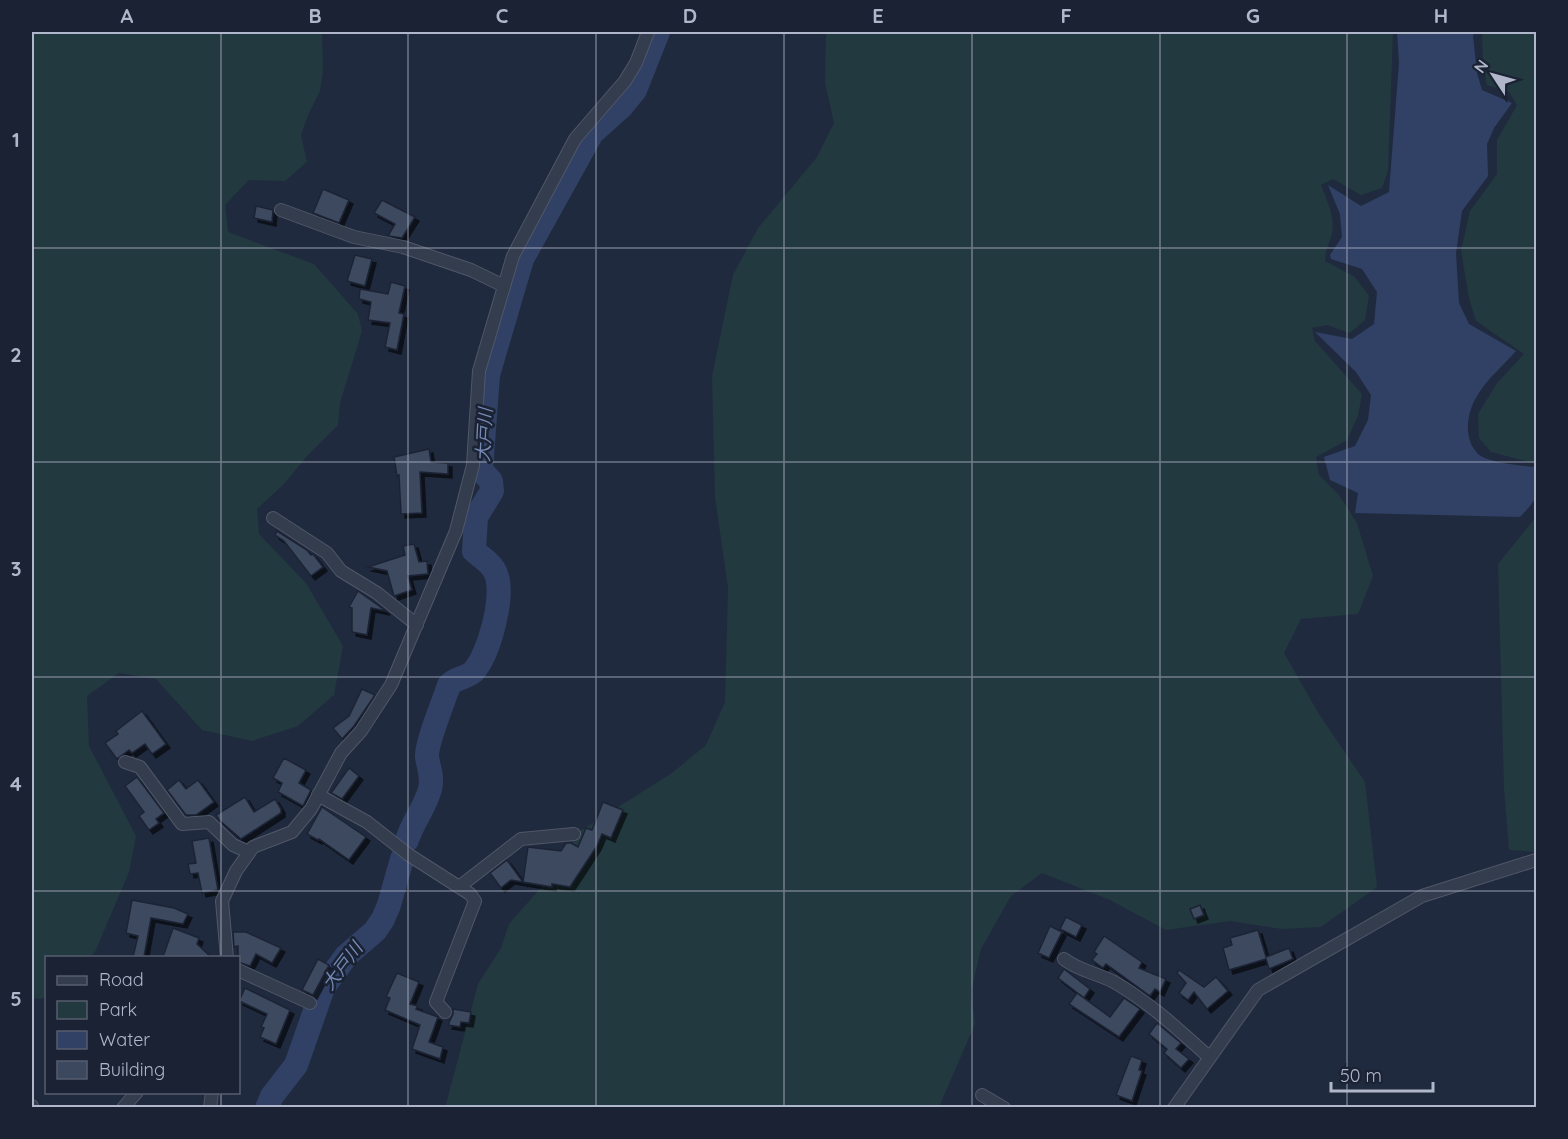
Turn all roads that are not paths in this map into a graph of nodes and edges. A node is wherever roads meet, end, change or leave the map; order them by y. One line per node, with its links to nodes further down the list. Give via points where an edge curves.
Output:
1 (648, 32): 3 (street, via 625,81 575,139 513,256)
2 (281, 210): 3 (street, via 354,237 403,247 471,270)
3 (504, 286): 5 (street, via 479,371 473,465 456,531)
4 (273, 518): 5 (street, via 327,553 341,571 377,593)
5 (417, 626): 7 (street, via 391,685 361,731 341,753)
6 (125, 762): 9 (street, via 140,767 182,824 209,822 233,845)
7 (318, 795): 9 (street, via 292,832); 11 (street, via 367,822)
8 (574, 834): 11 (street, via 520,839)
9 (249, 852): 12 (street, via 222,901)
10 (1536, 860): 17 (street, via 1422,896 1258,990)
11 (459, 887): 16 (street, via 475,901 436,1002)
12 (227, 956)
13 (1064, 959): 17 (street, via 1077,969 1116,983 1166,1018)
14 (240, 971): 15 (street)
15 (310, 1003)
16 (445, 1012)
17 (1209, 1057): 22 (street)
18 (135, 1094): 20 (street)
19 (982, 1095): 21 (street)
20 (123, 1107)
21 (1004, 1107)
22 (1174, 1107)

